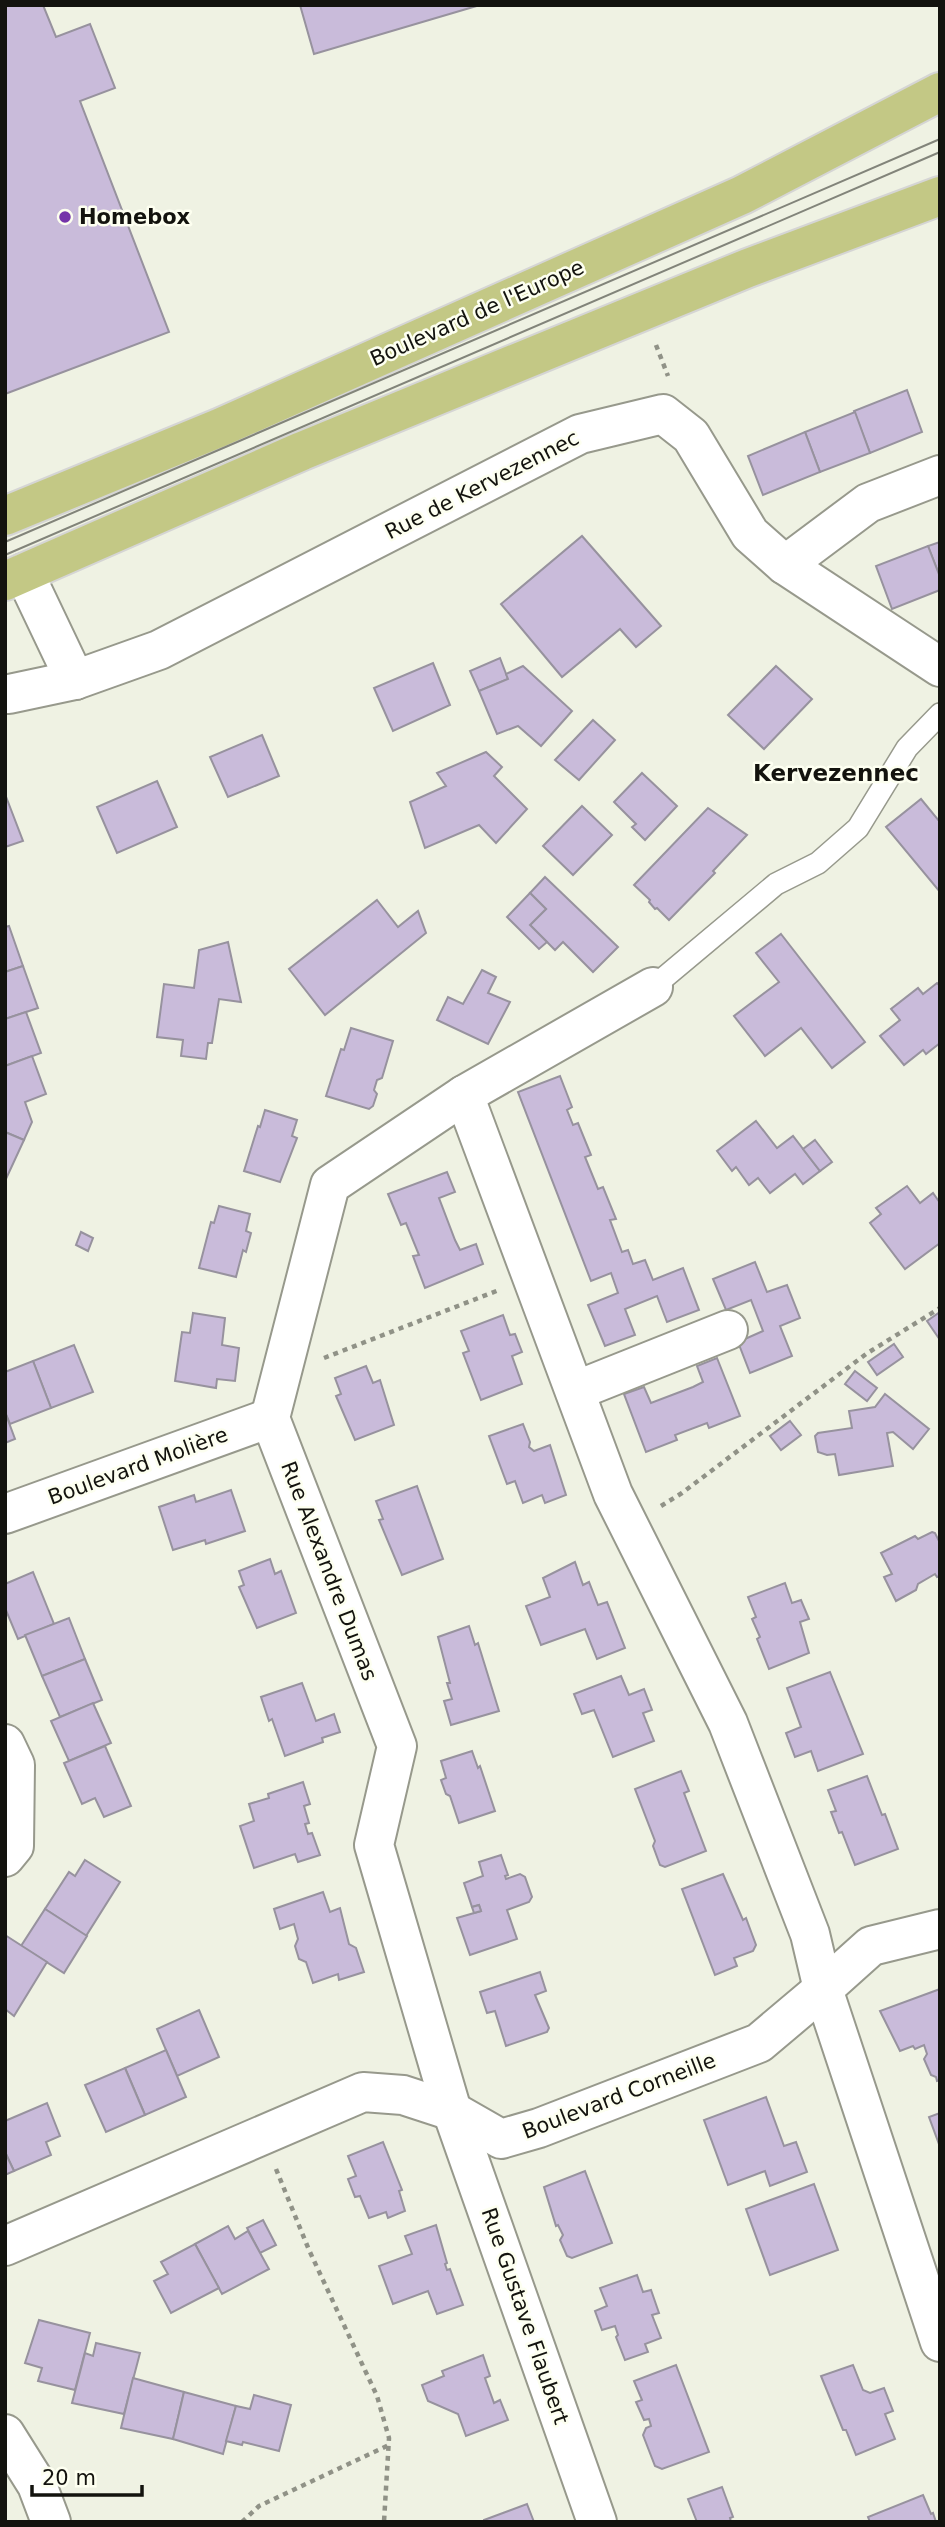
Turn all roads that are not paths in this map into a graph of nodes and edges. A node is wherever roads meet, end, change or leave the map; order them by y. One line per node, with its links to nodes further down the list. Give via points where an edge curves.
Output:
1 (940, 92): 4 (main road, Boulevard de l'Europe, via 742,195 219,428)
2 (940, 196): 6 (main road, via 493,372)
3 (940, 475): 5 (street, via 868,503)
4 (5, 516)
5 (785, 565): 7 (street, Rue de Kervezennec); 8 (street, Rue de Kervezennec, via 750,534 691,436 663,414 580,434 159,650)
6 (15, 577): 8 (street)
7 (940, 667)
8 (75, 680): 9 (street, Rue de Kervezennec)
9 (9, 694)
10 (940, 714): 11 (lane, via 906,748 858,828 818,863 776,884)
11 (653, 987): 12 (street)
12 (464, 1095): 14 (street); 15 (street, via 330,1185)
13 (728, 1330): 14 (street)
14 (575, 1391): 20 (street, via 614,1494 728,1723 810,1934)
15 (270, 1418): 16 (street, Boulevard Molière); 21 (street, Rue Alexandre Dumas, via 397,1746 374,1846)
16 (5, 1514)
17 (5, 1744): 18 (street, via 15,1765 14,1846)
18 (5, 1857)
19 (940, 1929): 20 (street, Boulevard Corneille, via 871,1946)
20 (823, 1989): 21 (street, Boulevard Corneille, via 759,2043 539,2128 501,2139); 23 (street)
21 (453, 2111): 22 (street, Boulevard Corneille, via 403,2095 363,2092); 26 (street, Rue Gustave Flaubert)
22 (5, 2246)
23 (940, 2342)
24 (5, 2434): 25 (street, via 37,2485)
25 (51, 2522)
26 (597, 2522)

